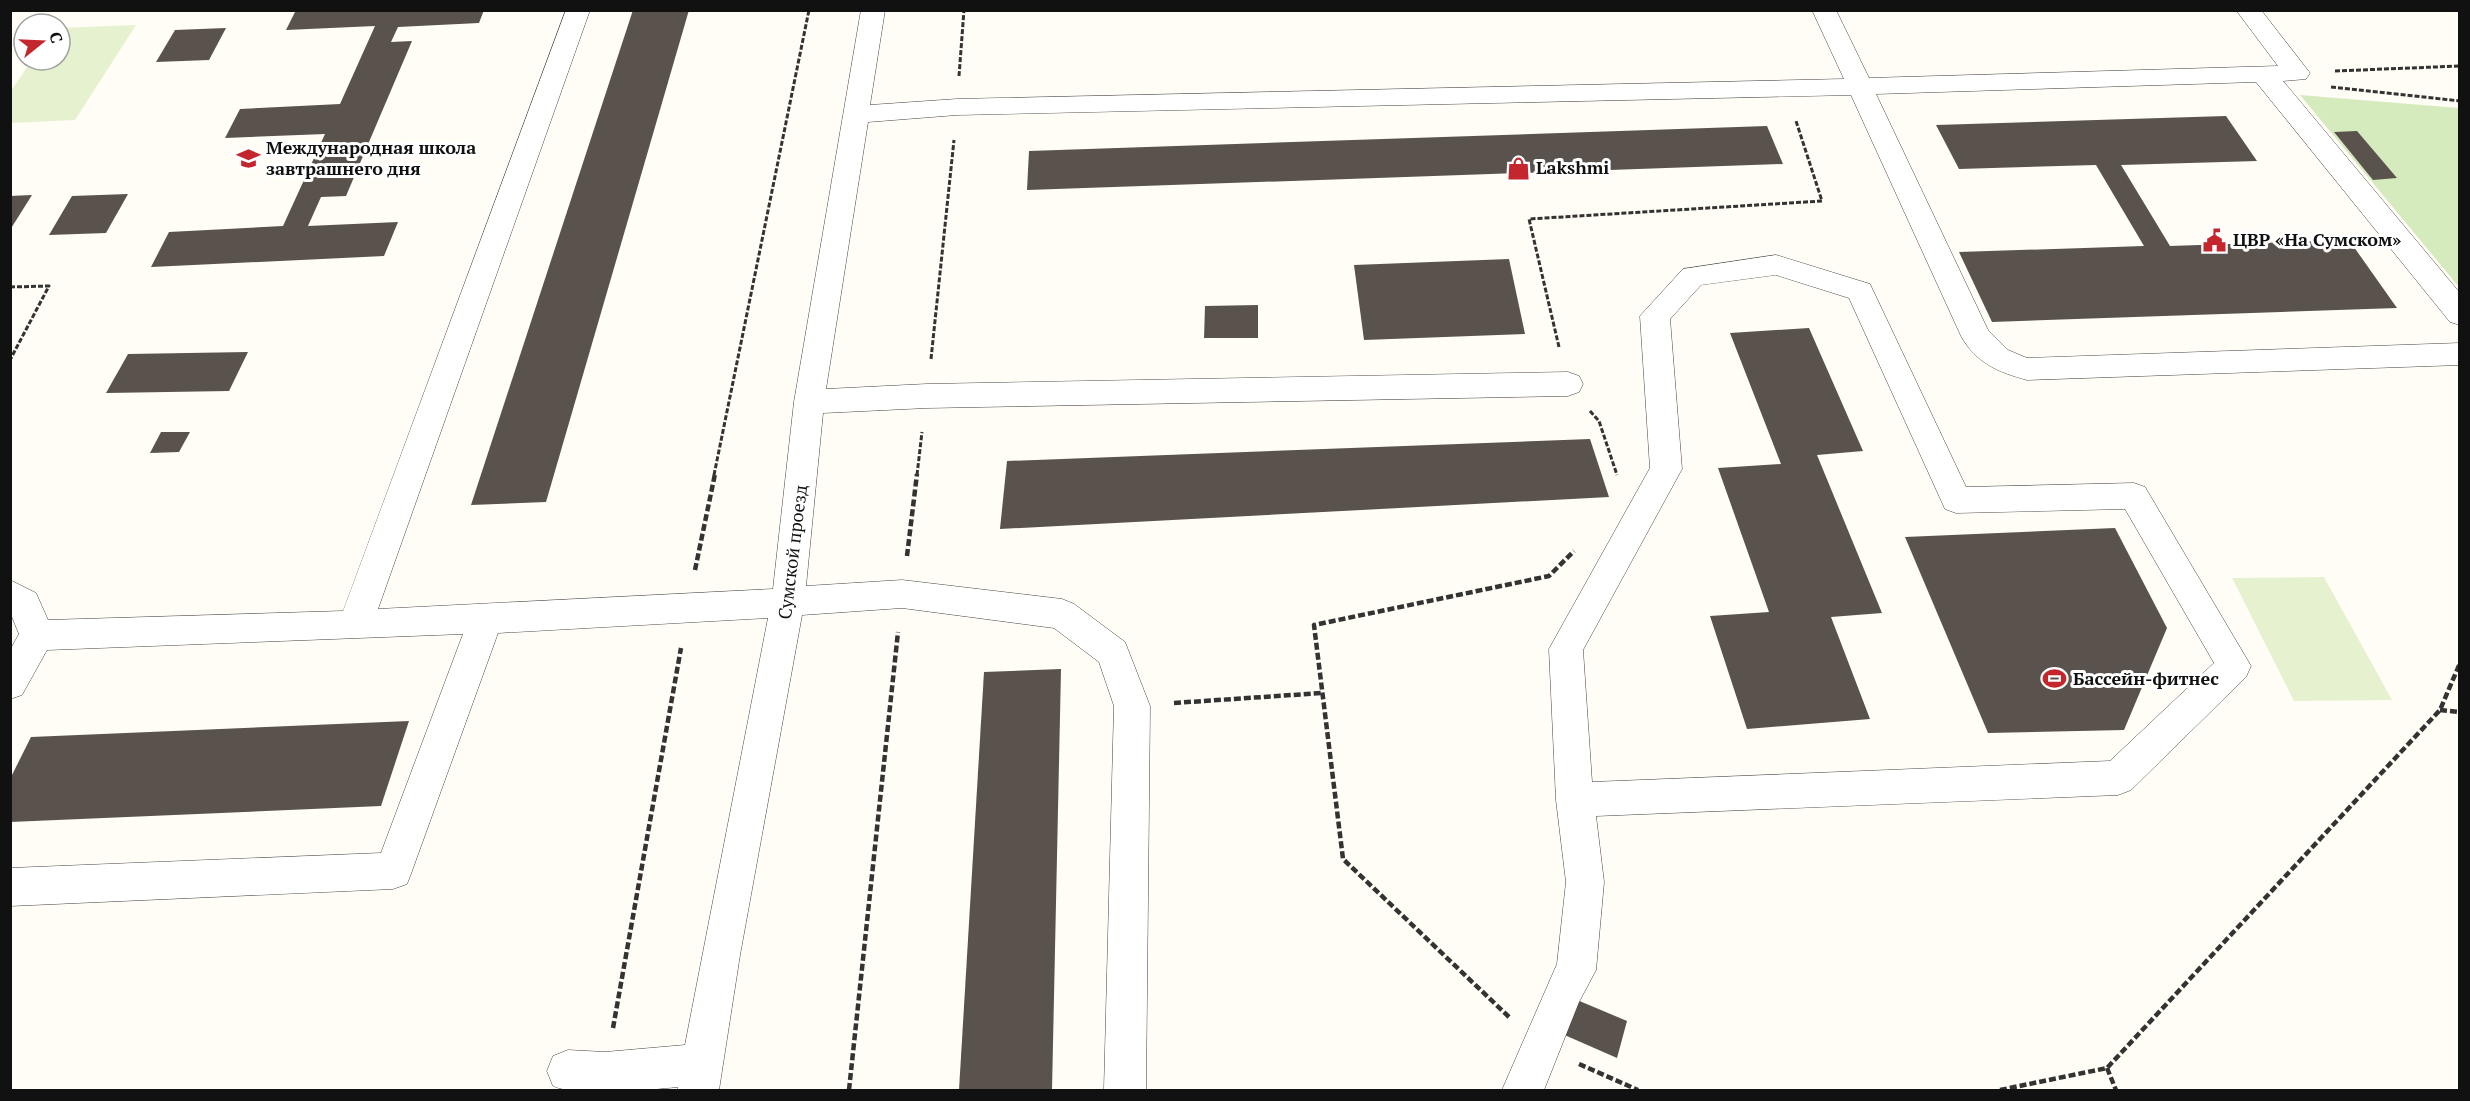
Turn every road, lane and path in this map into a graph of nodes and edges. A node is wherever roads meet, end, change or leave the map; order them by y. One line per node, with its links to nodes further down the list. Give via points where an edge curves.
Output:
1 (578, 10): 29 (street)
2 (809, 10): 27 (path)
3 (873, 10): 14 (street, Сумской проезд)
4 (964, 10): 13 (path)
5 (1824, 10): 10 (street)
6 (2248, 10): 8 (street)
7 (2460, 66): 8 (path)
8 (2293, 69): 9 (street); 12 (path, via 2325,86)
9 (2263, 74): 10 (street); 16 (street)
10 (1858, 85): 11 (street); 17 (street, via 1976,336 1988,353 2006,364 2027,369)
11 (1786, 90): 13 (street); 19 (path, via 1822,201 1529,219)
12 (2460, 100)
13 (957, 107): 14 (street); 20 (path)
14 (856, 114): 21 (street, Сумской проезд)
15 (10, 287): 18 (path, via 49,286)
16 (2460, 314)
17 (2460, 354)
18 (10, 360)
19 (1568, 384): 20 (street); 22 (path, via 1599,421)
20 (927, 396): 21 (street); 24 (path)
21 (809, 402): 26 (street, Сумской проезд)
22 (1617, 476)
23 (1579, 545): 33 (path, via 1549,576 1314,625)
24 (902, 594): 26 (street); 34 (street, via 1062,614 1113,653); 43 (path)
25 (15, 602): 30 (street)
26 (788, 602): 27 (street); 42 (street, Сумской проезд)
27 (688, 609): 28 (street); 41 (path)
28 (486, 619): 29 (street); 38 (street, via 393,871)
29 (356, 625): 30 (street)
30 (37, 635): 32 (street)
31 (2460, 663): 35 (path)
32 (10, 684)
33 (1322, 693): 34 (path); 39 (path, via 1343,859)
34 (1132, 706): 44 (street)
35 (2440, 710): 36 (path); 40 (path)
36 (2460, 712)
37 (1575, 800): 37 (street, via 1566,649 1666,469 1655,316 1693,276 1776,266 1860,291 1956,500 2134,496 2234,666 2118,778); 39 (street, via 1585,882 1576,970)
38 (10, 887)
39 (1540, 1047): 45 (street); 46 (path)
40 (2107, 1068): 47 (path); 48 (path)
41 (587, 1072): 42 (street)
42 (700, 1077)
43 (849, 1090)
44 (1125, 1090)
45 (1523, 1090)
46 (1638, 1090)
47 (2000, 1090)
48 (2116, 1090)

